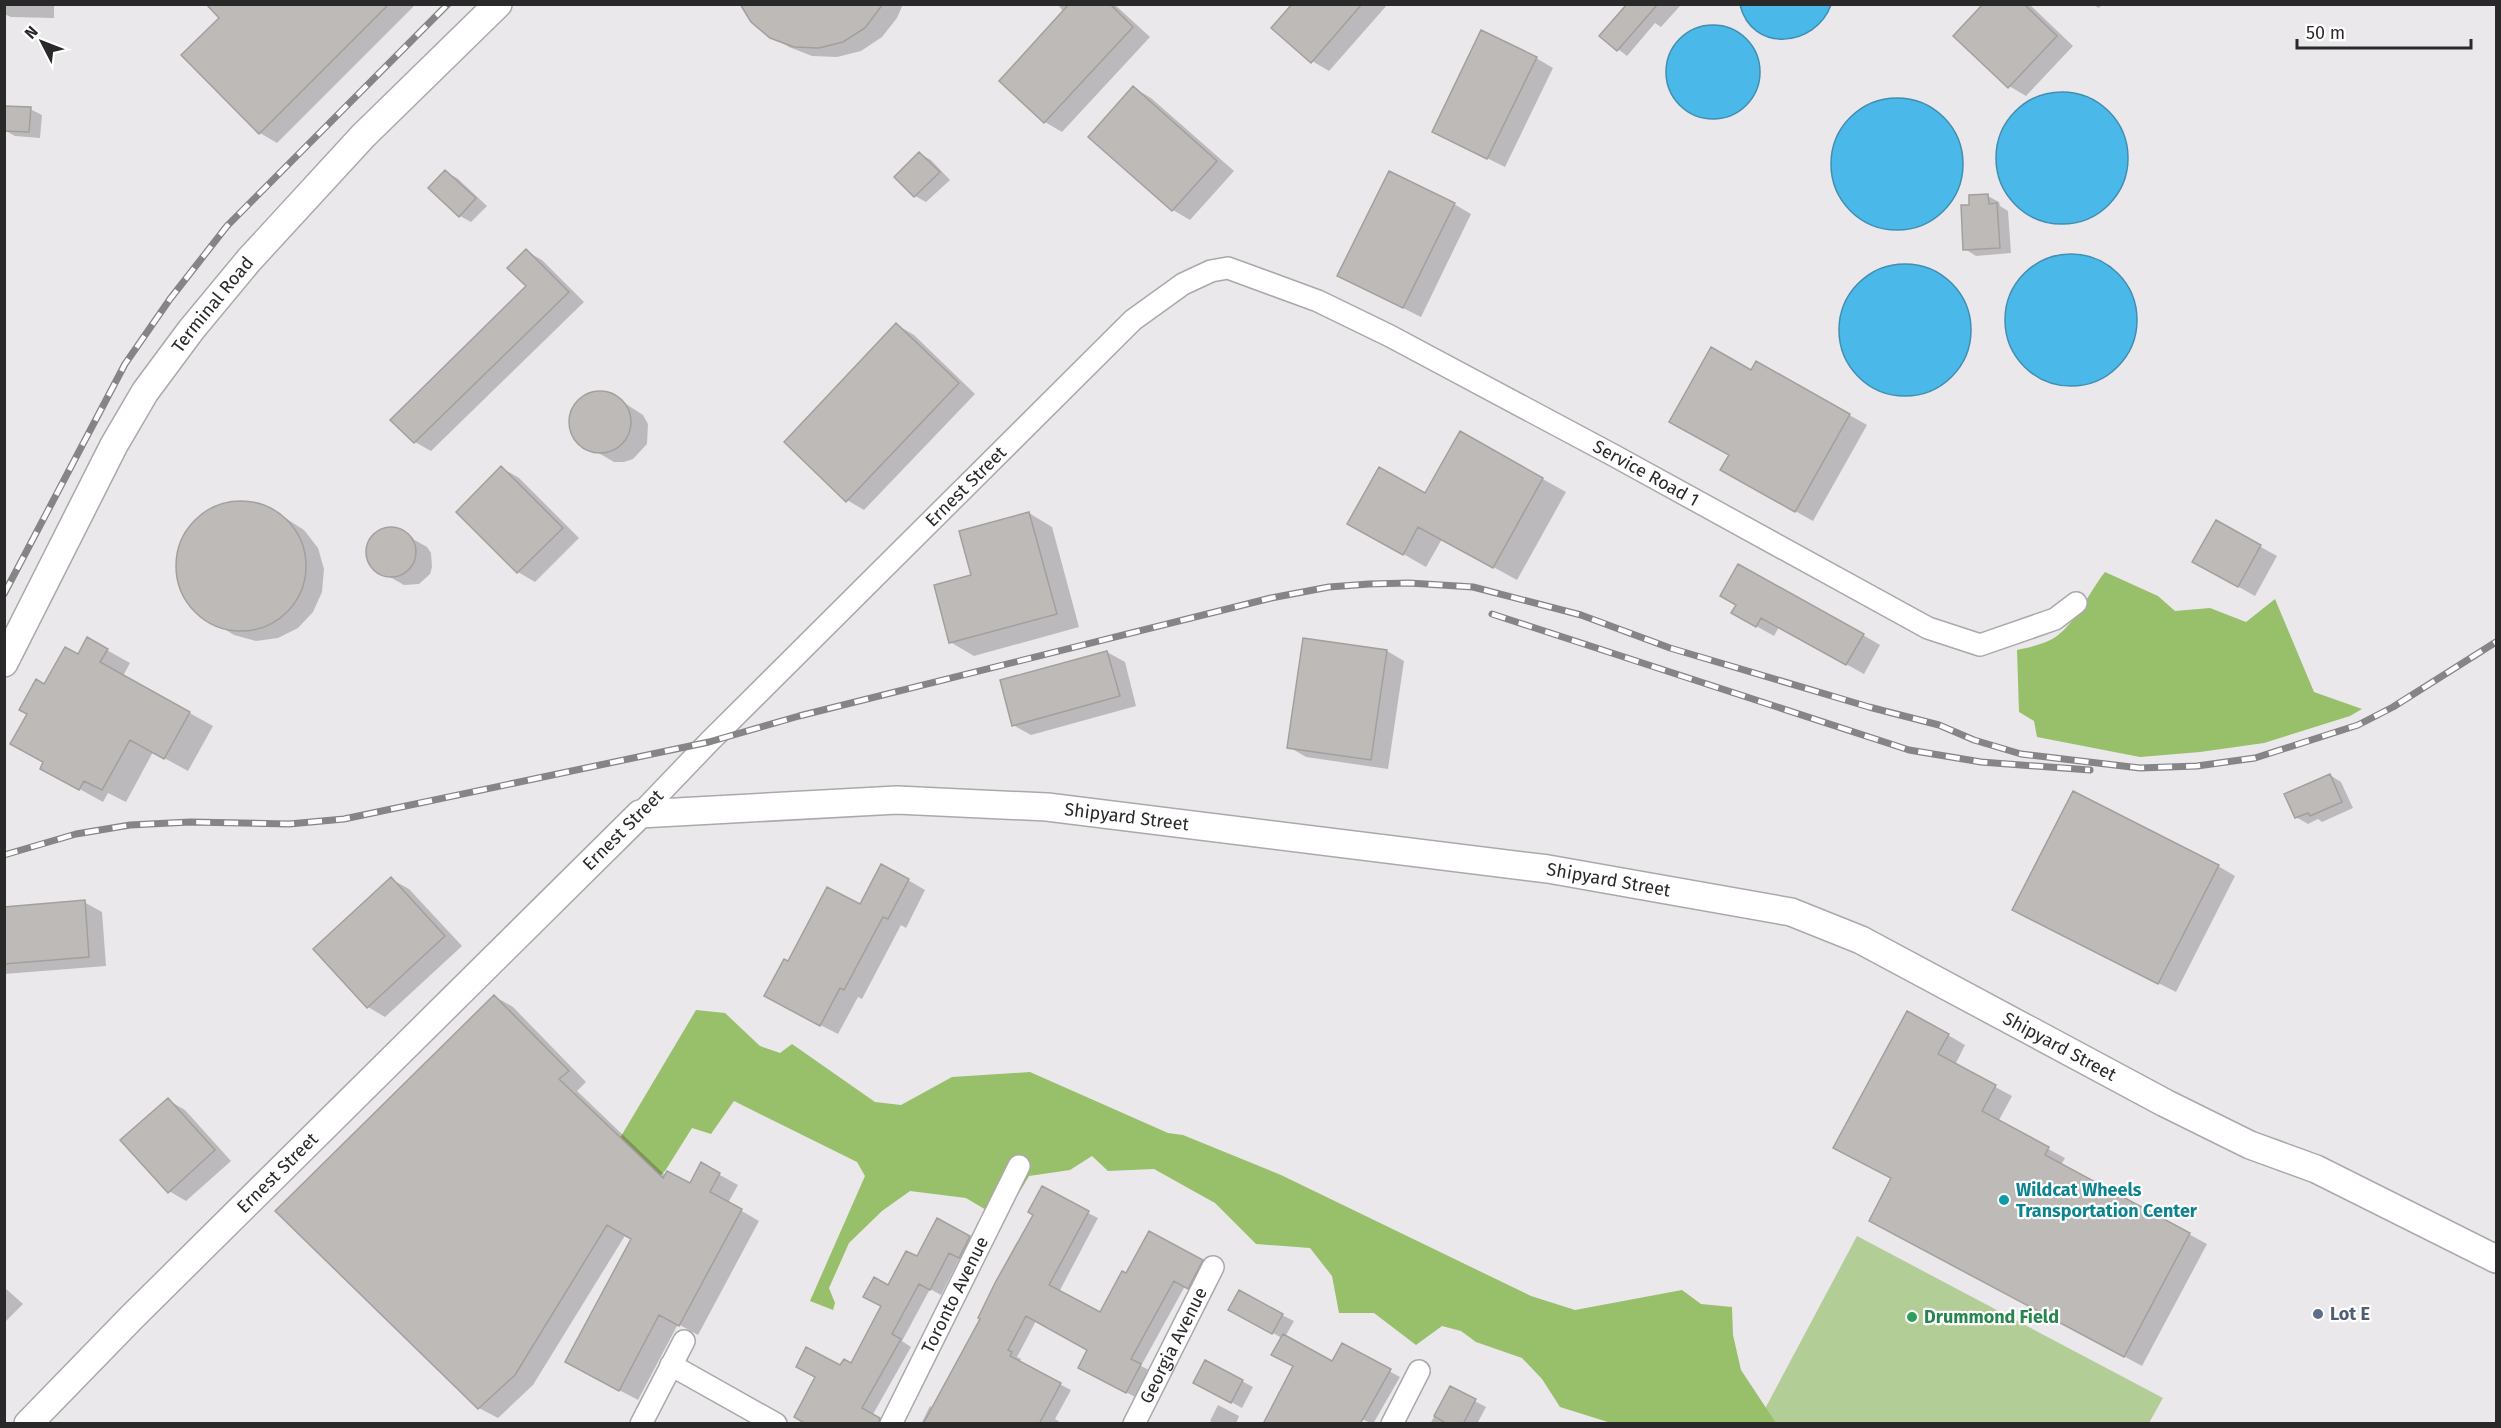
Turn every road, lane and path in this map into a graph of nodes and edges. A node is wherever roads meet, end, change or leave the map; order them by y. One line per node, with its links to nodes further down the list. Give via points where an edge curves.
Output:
1 (498, 4): 4 (street, Terminal Road, via 363,136 249,260 191,330 145,392 114,445)
2 (1236, 270): 3 (street, Service Road 1, via 1317,301 1399,341 1928,628 1980,645 2055,619); 5 (street, Ernest Street, via 1211,271 1183,284 1133,320)
3 (2076, 603)
4 (4, 663)
5 (640, 814): 7 (street, Shipyard Street, via 897,800 1047,807 1548,869 1791,912 1862,940 2250,1146 2316,1169); 12 (street, Ernest Street)
6 (1019, 1166): 15 (street, Toronto Avenue)
7 (2496, 1259)
8 (1213, 1267): 16 (street, Georgia Avenue)
9 (684, 1341): 10 (street)
10 (671, 1365): 13 (street); 14 (street)
11 (1419, 1371): 17 (street)
12 (28, 1424)
13 (641, 1424)
14 (776, 1424)
15 (891, 1424)
16 (1134, 1424)
17 (1392, 1424)

